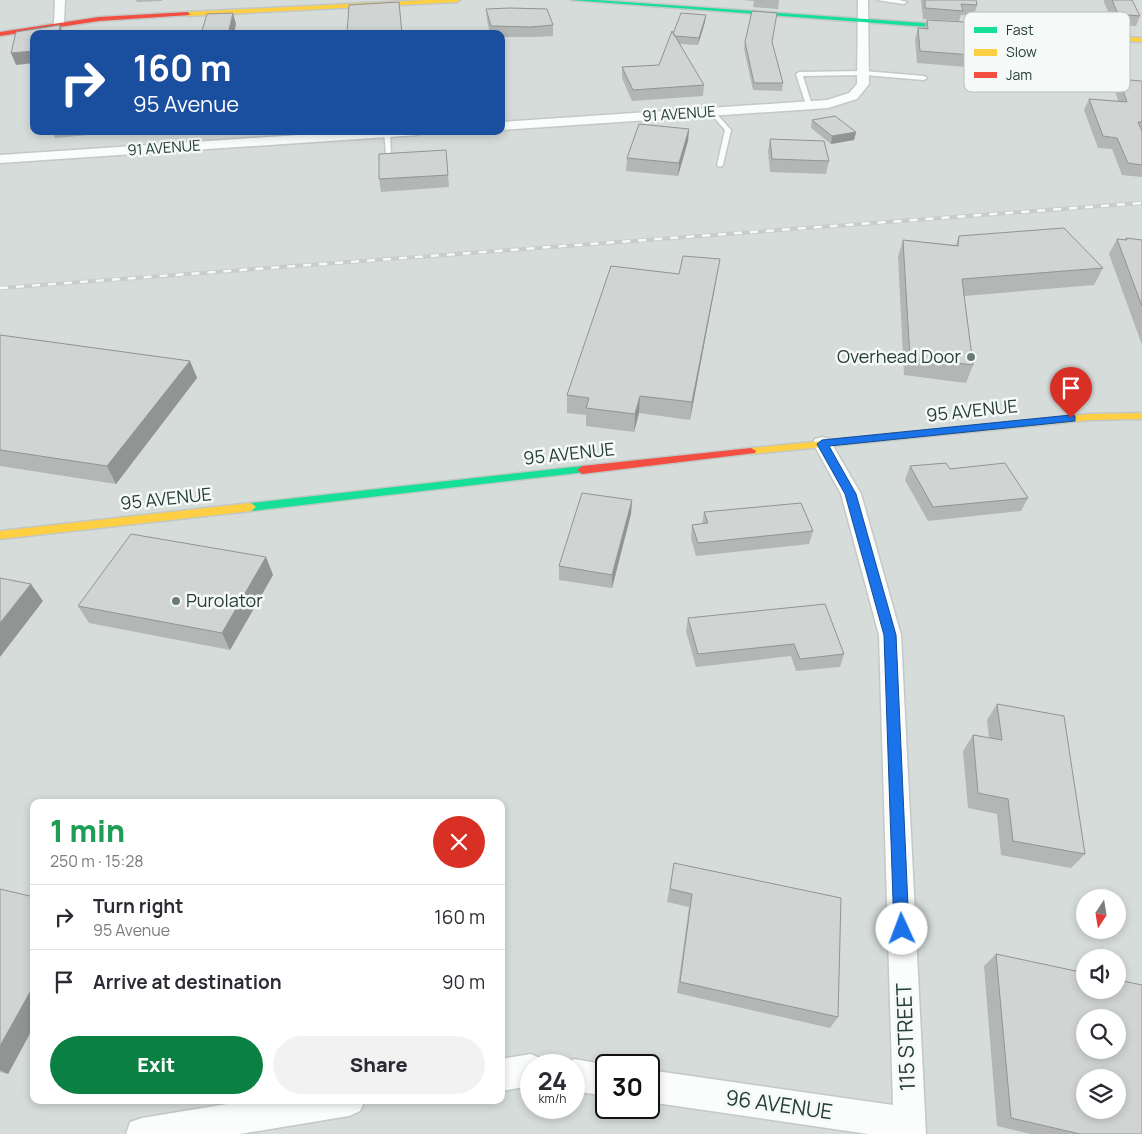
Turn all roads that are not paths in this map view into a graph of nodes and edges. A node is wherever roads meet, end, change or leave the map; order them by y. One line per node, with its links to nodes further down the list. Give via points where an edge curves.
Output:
1 (60, 0): 9 (street)
2 (457, 0): 6 (street)
3 (574, 0): 8 (street)
4 (863, 0): 8 (street)
5 (880, 0): 7 (lane)
6 (371, 2): 9 (street)
7 (904, 2)
8 (863, 20): 10 (street); 12 (street)
9 (59, 24): 11 (street)
10 (964, 27)
11 (0, 34)
12 (864, 73): 13 (lane); 14 (street, 91 AVENUE, via 864,84 855,94 828,104); 14 (lane, via 799,74)
13 (924, 78)
14 (810, 105): 15 (street, 91 AVENUE)
15 (712, 112): 16 (street, 91 AVENUE); 21 (lane, via 728,130)
16 (505, 126)
17 (344, 135): 20 (street, 91 AVENUE)
18 (387, 135): 19 (lane)
19 (389, 154)
20 (0, 159)
21 (720, 165)
22 (1142, 416): 23 (street, 95 AVENUE, via 1090,417)
23 (822, 444): 24 (street, 95 AVENUE); 29 (street, 115 STREET, via 851,494 890,635)
24 (0, 535)
25 (520, 1072): 26 (street)
26 (505, 1074)
27 (660, 1088): 29 (street, 96 AVENUE)
28 (325, 1104): 30 (street)
29 (910, 1129)
30 (142, 1134)

